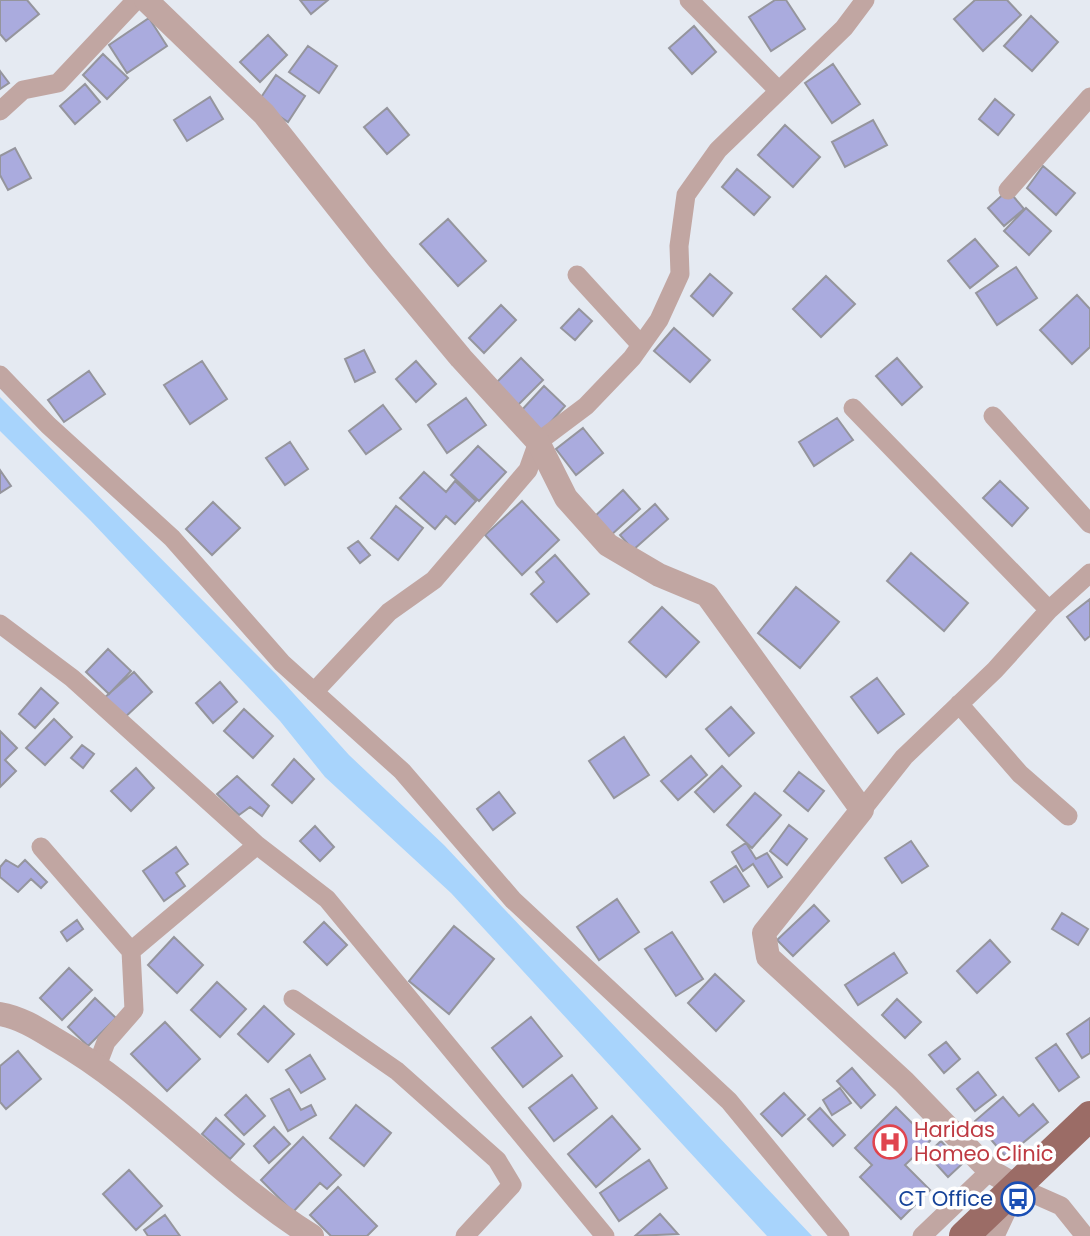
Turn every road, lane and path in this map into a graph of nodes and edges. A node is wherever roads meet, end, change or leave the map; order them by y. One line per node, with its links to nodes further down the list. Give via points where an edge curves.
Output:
1 (136, 0): 7 (street, via 58,83 23,90)
2 (146, 0): 14 (street, via 264,114 386,267)
3 (689, 0): 5 (street)
4 (865, 0): 5 (street, via 844,27)
5 (778, 90): 10 (street, via 718,150 686,195 680,274 660,320)
6 (1090, 97): 8 (street)
7 (0, 111)
8 (1008, 190)
9 (577, 275): 10 (street)
10 (641, 345): 14 (street, via 586,406)
11 (0, 375): 19 (street, via 48,425 145,510 282,663)
12 (853, 408): 17 (street)
13 (993, 416): 15 (street)
14 (538, 442): 19 (street, via 528,470 434,580 389,612); 21 (street, via 566,498 608,545 659,575 707,595)
15 (1090, 524)
16 (1090, 573): 17 (street)
17 (1049, 610): 20 (street)
18 (0, 624): 23 (street, via 72,678)
19 (314, 692): 35 (street, via 402,771 513,900 729,1101)
20 (959, 704): 21 (street, via 904,757); 22 (street, via 1020,775)
21 (862, 810): 30 (street, via 764,933 768,957 904,1082)
22 (1068, 816)
23 (257, 845): 25 (street); 34 (street, via 327,899)
24 (41, 847): 25 (street)
25 (131, 951): 28 (street, via 134,1010 106,1042)
26 (293, 999): 33 (street, via 397,1071 497,1160 512,1185)
27 (0, 1014): 28 (street, via 32,1026)
28 (97, 1063): 32 (street, via 242,1185)
29 (1090, 1116): 31 (main road)
30 (990, 1171): 31 (street); 36 (street)
31 (1018, 1187): 37 (main road); 38 (street); 39 (street, via 1061,1206)
32 (312, 1236)
33 (465, 1236)
34 (605, 1236)
35 (840, 1236)
36 (922, 1236)
37 (964, 1236)
38 (995, 1236)
39 (1085, 1236)

